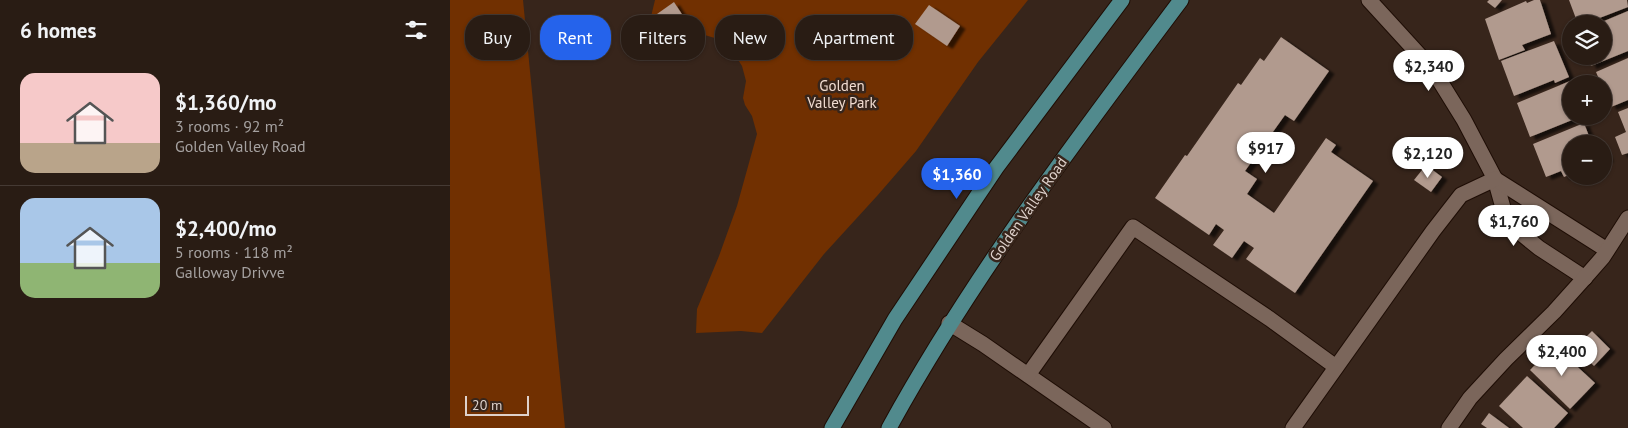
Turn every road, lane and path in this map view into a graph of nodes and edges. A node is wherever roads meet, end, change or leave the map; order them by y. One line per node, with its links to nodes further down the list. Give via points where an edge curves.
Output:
1 (1122, 0): 11 (main road, via 991,176 895,319)
2 (1181, 0): 8 (main road, Golden Valley Road, via 1032,202)
3 (1369, 0): 4 (street, via 1433,70)
4 (1495, 179): 6 (street); 7 (street, via 1507,222); 9 (street, via 1461,195)
5 (1628, 218): 6 (street)
6 (1607, 250): 7 (street)
7 (1585, 278): 15 (street, via 1470,398)
8 (949, 324): 10 (street); 12 (main road, Golden Valley Road)
9 (1336, 367): 10 (street, via 1133,227); 14 (street)
10 (1028, 375): 13 (street)
11 (832, 428)
12 (889, 428)
13 (1104, 428)
14 (1293, 428)
15 (1449, 428)

